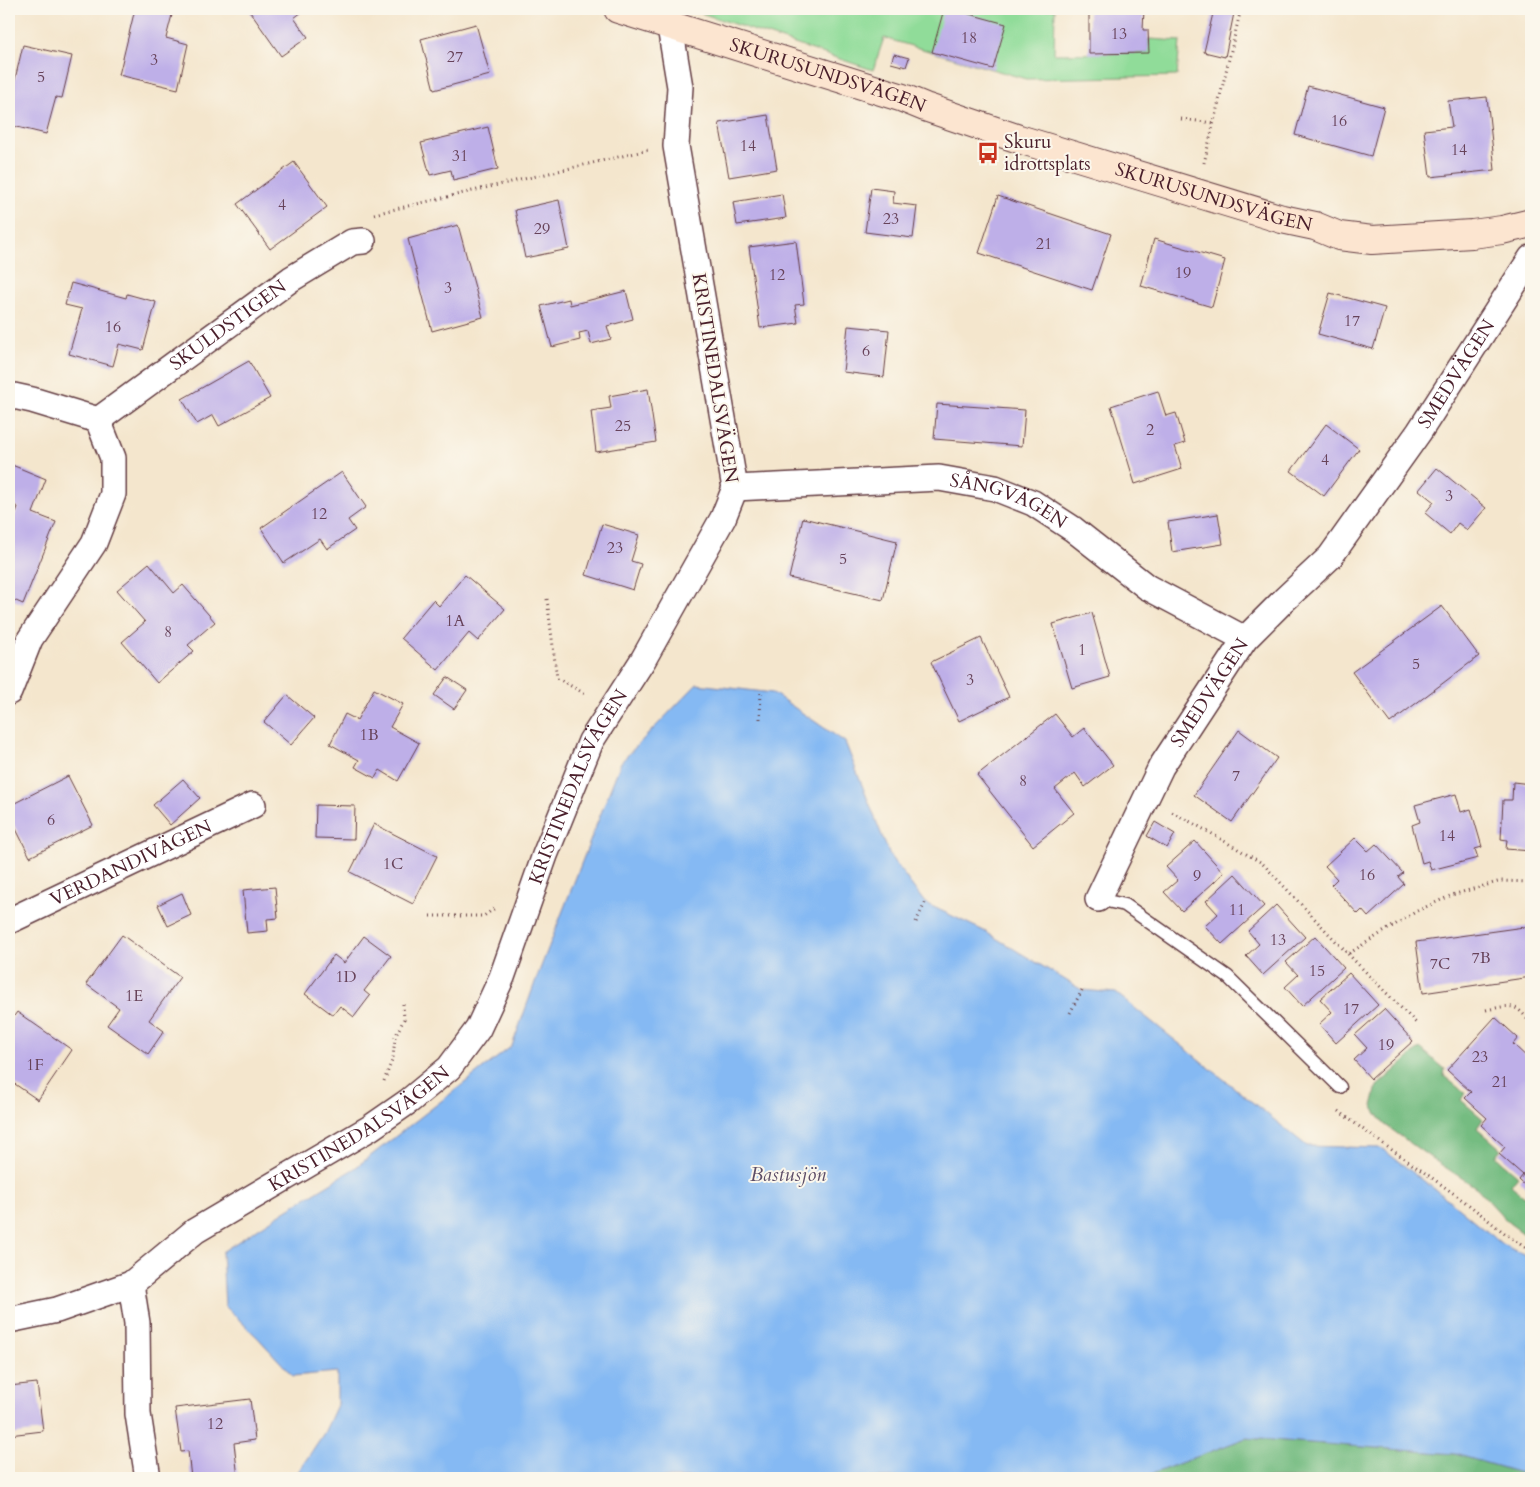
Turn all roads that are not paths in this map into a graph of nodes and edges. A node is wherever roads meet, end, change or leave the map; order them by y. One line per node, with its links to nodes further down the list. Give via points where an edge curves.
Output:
1 (618, 9): 2 (street, SKURUSUNDSVÄGEN)
2 (669, 16): 3 (street, SKURUSUNDSVÄGEN, via 728,44 903,98 1019,139 1340,236 1372,240 1472,234); 8 (street, KRISTINEDALSVÄGEN, via 680,87 676,146)
3 (1531, 223)
4 (363, 242): 7 (street, SKULDSTIGEN, via 352,242 291,279)
5 (1531, 258): 9 (street, SMEDVÄGEN, via 1419,432 1330,557)
6 (9, 395): 7 (street)
7 (98, 420): 10 (street, via 113,458 113,494 94,543 30,639)
8 (735, 488): 9 (street, SÅNGVÄGEN, via 939,478 995,488 1033,503 1073,529 1147,587); 15 (street, KRISTINEDALSVÄGEN, via 723,518 643,660 591,740 545,855 502,977 478,1029 449,1068 370,1128 195,1231)
9 (1245, 639): 12 (street, SMEDVÄGEN, via 1161,767)
10 (9, 692)
11 (252, 804): 13 (street, VERDANDIVÄGEN)
12 (1098, 899): 14 (lane, SMEDVÄGEN, via 1125,905 1228,977)
13 (9, 921)
14 (1340, 1087)
15 (131, 1284): 16 (street, KRISTINEDALSVÄGEN, via 57,1310); 17 (street, via 137,1323 138,1414)
16 (9, 1320)
17 (148, 1478)

